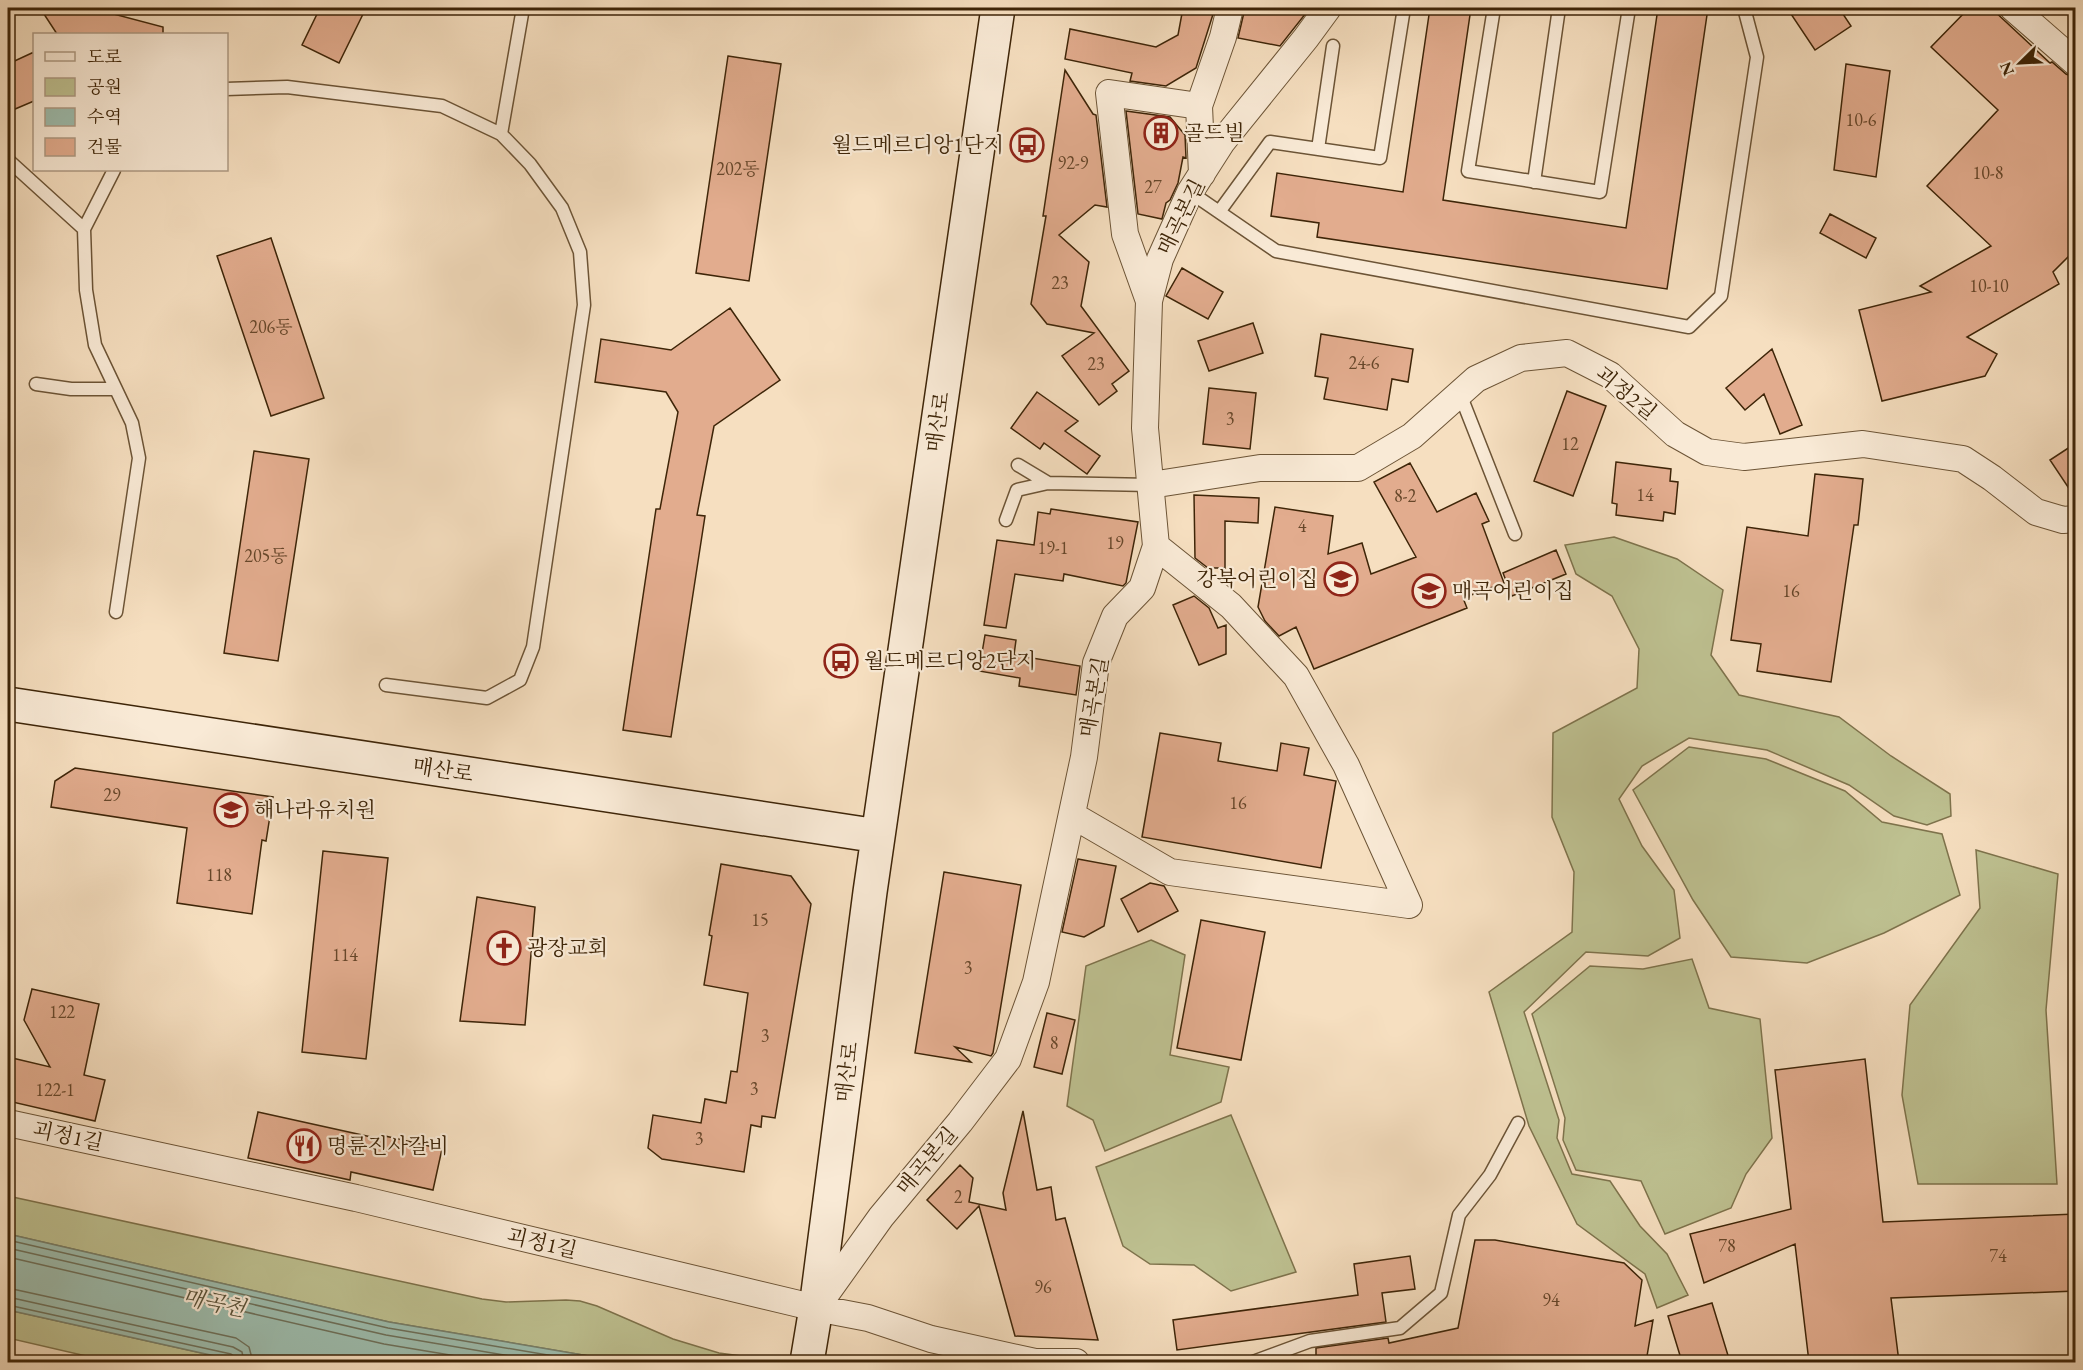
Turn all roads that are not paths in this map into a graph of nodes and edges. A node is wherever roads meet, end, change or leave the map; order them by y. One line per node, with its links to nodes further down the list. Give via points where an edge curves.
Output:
1 (523, 8): 15 (lane)
2 (998, 8): 38 (street, 매산로)
3 (1230, 8): 14 (street)
4 (1328, 8): 20 (street, 매곡본길, via 1222,142)
5 (1404, 8): 16 (lane, via 1380,158)
6 (1494, 8): 19 (lane, via 1468,171)
7 (1559, 8): 19 (lane)
8 (1629, 8): 19 (lane, via 1600,192)
9 (1744, 8): 21 (lane, via 1757,57 1721,296 1689,327 1276,251)
10 (2013, 8): 12 (street)
11 (1333, 46): 16 (lane)
12 (2076, 63)
13 (228, 90): 15 (lane, via 287,87 442,106)
14 (1199, 106): 20 (street); 23 (street, via 1109,93 1125,234)
15 (501, 134): 35 (lane, via 531,164 562,208 580,252 584,305 533,647 520,680 487,698)
16 (1318, 149): 21 (lane, via 1270,142)
17 (8, 160): 22 (lane)
18 (113, 171): 22 (lane)
19 (1534, 182)
20 (1196, 183): 21 (lane); 23 (street, 매곡본길, via 1160,259)
21 (1219, 212)
22 (84, 229): 25 (lane, via 86,290 95,345)
23 (1149, 301): 29 (street, 매곡본길, via 1145,428)
24 (36, 384): 25 (lane)
25 (115, 389): 34 (lane, via 132,423 139,458)
26 (1460, 394): 29 (street, 괴정2길, via 1412,436 1358,468 1260,468); 30 (street, 괴정2길, via 1476,379 1521,358 1567,353 1610,375 1676,434 1707,452 1744,457 1863,444 1963,459 2036,512 2063,520); 32 (lane)
27 (1018, 465): 28 (lane)
28 (1048, 483): 29 (lane); 31 (lane, via 1017,490)
29 (1151, 485): 33 (street, 매곡본길)
30 (2076, 519)
31 (1006, 520)
32 (1515, 534)
33 (1156, 546): 37 (street, 매곡본길, via 1142,588 1114,616 1096,663); 37 (street, via 1231,606 1296,676 1346,765 1409,905 1170,872)
34 (116, 612)
35 (386, 685)
36 (8, 704): 38 (street, 매산로)
37 (1072, 814): 41 (street, 매곡본길, via 1036,982 1008,1059 881,1217)
38 (878, 836): 41 (street, 매산로)
39 (8, 1123): 41 (street, 괴정1길, via 356,1198)
40 (1518, 1123): 44 (lane, via 1490,1175 1459,1215 1441,1293 1400,1328 1310,1341)
41 (816, 1308): 42 (street, 매산로); 43 (street, 괴정1길, via 1035,1362)
42 (807, 1362)
43 (1076, 1362)
44 (1253, 1362)

